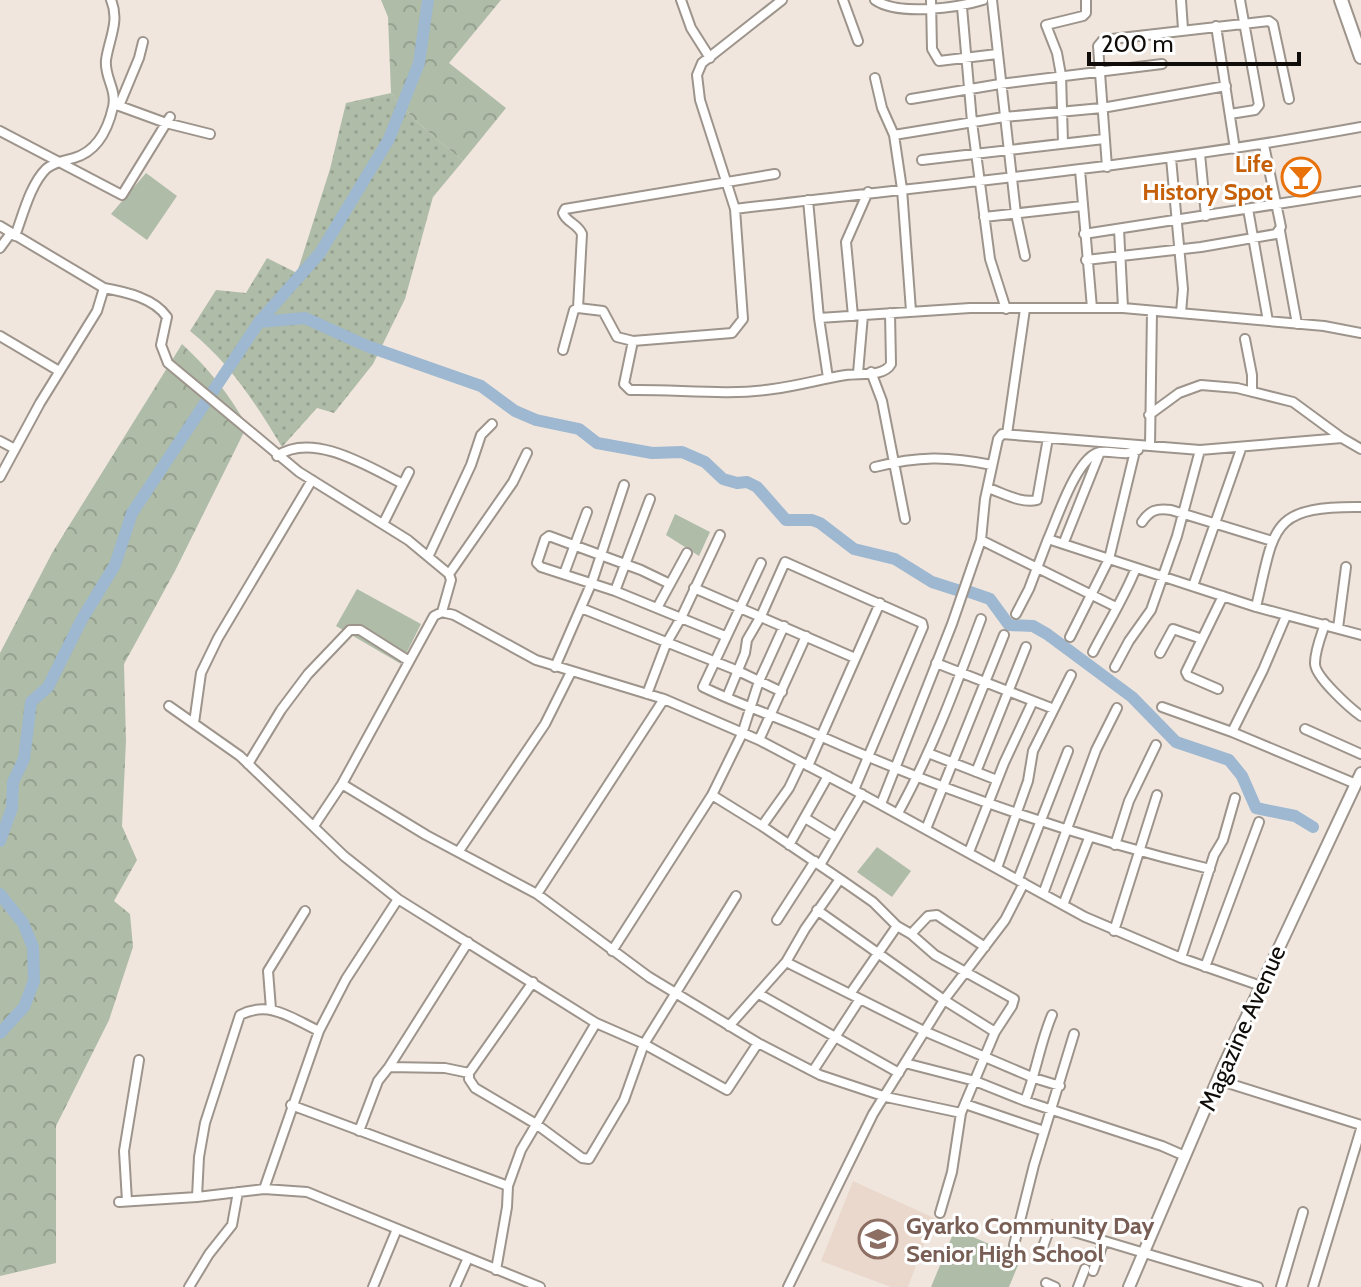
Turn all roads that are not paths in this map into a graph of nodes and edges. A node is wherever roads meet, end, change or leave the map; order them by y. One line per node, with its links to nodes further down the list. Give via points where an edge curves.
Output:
1 (111, 0): 32 (street, via 114,32 105,66)
2 (681, 0): 21 (street)
3 (782, 0): 21 (street)
4 (843, 0): 17 (street)
5 (875, 0): 12 (street, via 884,5)
6 (983, 0): 13 (street)
7 (992, 0): 19 (street)
8 (1086, 0): 25 (street, via 1083,16 1046,25)
9 (1181, 0): 16 (street)
10 (1240, 0): 14 (street)
11 (1341, 0): 20 (main road)
12 (931, 5): 13 (street); 22 (street, via 935,58)
13 (962, 7): 22 (street)
14 (1245, 24): 15 (street); 31 (street, via 1273,24); 35 (street, via 1259,105)
15 (1216, 26): 16 (street); 28 (street)
16 (1183, 29): 24 (street, via 1100,41)
17 (858, 41)
18 (143, 42): 32 (street)
19 (997, 54): 22 (street); 27 (street)
20 (1361, 57)
21 (710, 58): 58 (street, via 698,69 700,100)
22 (966, 58): 29 (street)
23 (1162, 64): 24 (street)
24 (1099, 72): 25 (street); 33 (street)
25 (1061, 75): 27 (street); 34 (street)
26 (875, 78): 42 (street)
27 (1000, 84): 29 (street); 36 (street)
28 (1226, 86): 33 (street); 35 (street)
29 (969, 89): 30 (street); 38 (street)
30 (911, 99)
31 (1289, 99)
32 (117, 105): 37 (street); 52 (street, via 91,150)
33 (1102, 108): 34 (street); 43 (street)
34 (1062, 110): 36 (street); 44 (street)
35 (1230, 114): 47 (street)
36 (1004, 117): 38 (street); 46 (street)
37 (168, 120): 41 (street); 52 (street, via 122,195)
38 (972, 122): 42 (street); 48 (street)
39 (1361, 127): 45 (street)
40 (0, 131): 52 (street)
41 (210, 134)
42 (894, 135): 59 (street)
43 (1104, 139): 44 (street); 53 (street)
44 (1063, 143): 46 (street)
45 (1264, 145): 47 (street); 63 (street)
46 (1008, 149): 48 (street); 56 (street)
47 (1235, 149): 49 (street)
48 (977, 153): 51 (street); 57 (street)
49 (1200, 154): 50 (street); 68 (street)
50 (1171, 158): 53 (street); 70 (street)
51 (922, 160)
52 (56, 162): 74 (street, via 37,183)
53 (1107, 167): 54 (street)
54 (1080, 170): 56 (street); 64 (street)
55 (775, 174): 58 (street)
56 (1012, 176): 57 (street); 67 (street)
57 (979, 179): 59 (street); 69 (street)
58 (727, 184): 65 (street); 83 (street, via 565,209 564,217 582,234)
59 (902, 189): 61 (street); 88 (street)
60 (1361, 191): 63 (street)
61 (868, 192): 62 (street); 92 (street, via 846,242)
62 (808, 200): 65 (street); 93 (street)
63 (1278, 203): 66 (street); 73 (street)
64 (1082, 206): 67 (street); 75 (street)
65 (735, 209): 99 (street, via 743,319 739,327 732,333)
66 (1248, 209): 68 (street); 76 (street)
67 (1016, 214): 69 (street); 79 (street)
68 (1206, 216): 70 (street)
69 (984, 217): 86 (street)
70 (1177, 221): 72 (street); 78 (street)
71 (0, 226): 74 (street)
72 (1119, 229): 75 (street); 80 (street)
73 (1280, 231): 76 (street); 95 (street)
74 (13, 234): 77 (street); 82 (street)
75 (1084, 234): 81 (street)
76 (1254, 238): 78 (street); 94 (street)
77 (0, 247)
78 (1179, 250): 80 (street); 91 (street)
79 (1025, 256)
80 (1120, 256): 81 (street); 85 (street)
81 (1086, 260): 84 (street)
82 (104, 288): 101 (street, via 97,311); 120 (street, via 133,294 166,314 161,345 168,363)
83 (578, 308): 99 (street, via 603,311 617,337); 100 (street)
84 (1092, 308): 85 (street); 87 (street)
85 (1123, 308): 89 (street)
86 (1006, 309): 87 (street); 88 (street)
87 (1025, 309): 108 (street)
88 (911, 311): 90 (street)
89 (1152, 311): 91 (street); 106 (street)
90 (890, 313): 92 (street); 102 (street, via 891,364 882,372)
91 (1181, 313): 94 (street)
92 (858, 316): 93 (street); 103 (street)
93 (819, 318): 104 (street)
94 (1268, 321): 95 (street)
95 (1297, 324): 96 (street)
96 (1361, 333)
97 (0, 336): 101 (street)
98 (1245, 339): 105 (street)
99 (633, 341): 104 (street, via 624,384 630,390 774,389)
100 (563, 350)
101 (59, 371): 113 (street)
102 (871, 372): 103 (street); 121 (street)
103 (858, 373): 104 (street)
104 (828, 378)
105 (1252, 392): 106 (street, via 1201,385 1179,393); 110 (street, via 1293,402)
106 (1149, 415): 112 (street)
107 (492, 424): 145 (street, via 481,435)
108 (1007, 434): 109 (street); 122 (street, via 998,439)
109 (1048, 438): 112 (street); 129 (street, via 1037,500 1024,501)
110 (1342, 438): 114 (street); 115 (street)
111 (0, 441): 113 (street)
112 (1147, 446): 116 (street); 117 (street)
113 (15, 449): 125 (street)
114 (1241, 449): 116 (street); 135 (street)
115 (1361, 449)
116 (1200, 450): 133 (street)
117 (1135, 451): 118 (street); 147 (street)
118 (1100, 452): 139 (street, via 1082,464); 142 (street)
119 (527, 453): 153 (street)
120 (277, 456): 126 (street); 127 (street, via 308,446 352,459)
121 (895, 462): 122 (street, via 955,457); 123 (street); 134 (street)
122 (992, 465): 129 (street)
123 (875, 467)
124 (409, 472): 127 (street)
125 (0, 477)
126 (312, 480): 137 (street); 214 (street, via 201,673)
127 (403, 484): 137 (street)
128 (624, 485): 146 (street)
129 (988, 488): 140 (street)
130 (650, 499): 149 (street)
131 (1361, 507): 141 (street, via 1294,515)
132 (587, 512): 143 (street)
133 (1183, 513): 135 (street); 136 (street, via 1160,508); 155 (street)
134 (905, 519)
135 (1215, 521): 141 (street); 158 (street)
136 (1142, 522)
137 (383, 524): 145 (street)
138 (720, 535): 159 (street)
139 (1048, 539): 142 (street); 150 (street)
140 (981, 540): 150 (street); 191 (street)
141 (1272, 541): 166 (street)
142 (1064, 542): 147 (street)
143 (574, 546): 146 (street); 154 (street); 154 (street, via 546,537 539,555 541,567)
144 (687, 553): 157 (street)
145 (429, 555): 153 (street)
146 (602, 557): 149 (street); 156 (street)
147 (1109, 559): 152 (street); 161 (street)
148 (761, 563): 164 (street)
149 (624, 565): 157 (street); 160 (street)
150 (1038, 567): 161 (street); 170 (street)
151 (1346, 567): 177 (street)
152 (1136, 568): 155 (street); 165 (street)
153 (449, 574): 169 (street)
154 (564, 574): 156 (street)
155 (1164, 577): 158 (street); 193 (street, via 1151,610)
156 (592, 582): 160 (street); 167 (street)
157 (670, 584): 168 (street)
158 (1193, 586): 162 (street)
159 (694, 588): 164 (street); 173 (street)
160 (615, 591): 168 (street)
161 (1091, 595): 165 (street); 182 (street)
162 (1223, 596): 166 (street); 183 (street)
163 (880, 603): 171 (street, via 787,561); 188 (street); 224 (street, via 923,624)
164 (740, 606): 171 (street); 180 (street)
165 (1116, 607): 186 (street)
166 (1256, 607): 172 (street)
167 (581, 608): 184 (street); 192 (street)
168 (657, 608): 173 (street)
169 (442, 612): 189 (street, via 434,616); 192 (street)
170 (1016, 614)
171 (761, 616): 176 (street); 194 (street)
172 (1286, 616): 175 (street); 216 (street)
173 (681, 618): 180 (street); 184 (street)
174 (981, 619): 196 (street)
175 (1325, 624): 177 (street); 212 (street, via 1316,670)
176 (784, 626): 181 (street); 198 (street)
177 (1338, 628): 179 (street)
178 (1004, 635): 199 (street)
179 (1361, 635)
180 (725, 636): 190 (street)
181 (806, 636): 188 (street); 202 (street)
182 (1070, 637)
183 (1202, 639): 187 (street, via 1173,629); 200 (street, via 1186,674)
184 (666, 644): 190 (street); 203 (street)
185 (1026, 647): 201 (street)
186 (1093, 652)
187 (1160, 653)
188 (855, 658): 218 (street)
189 (409, 661): 226 (street, via 360,630 350,630 308,674); 234 (street)
190 (714, 663): 194 (street); 204 (street, via 703,687)
191 (936, 663): 196 (street); 228 (street)
192 (555, 667): 195 (street)
193 (1115, 667)
194 (736, 670): 198 (street); 204 (street)
195 (571, 672): 203 (street); 256 (street, via 545,724)
196 (961, 673): 199 (street); 222 (street)
197 (1071, 675): 211 (street)
198 (759, 681): 202 (street); 208 (street)
199 (986, 682): 201 (street); 225 (street)
200 (1218, 689)
201 (1008, 691): 206 (street); 229 (street)
202 (782, 692): 213 (street)
203 (647, 694): 205 (street)
204 (727, 697): 208 (street)
205 (664, 699): 217 (street); 264 (street)
206 (1033, 701): 211 (street); 233 (street)
207 (169, 706): 214 (street)
208 (750, 707): 213 (street); 217 (street)
209 (1162, 707): 216 (street)
210 (1117, 708): 251 (street)
211 (1054, 709): 244 (street, via 1033,751)
212 (1361, 716)
213 (771, 717): 218 (street); 219 (street)
214 (194, 723): 226 (street)
215 (1305, 729): 223 (street)
216 (1232, 732): 235 (street)
217 (742, 734): 219 (street); 238 (street)
218 (821, 737): 224 (street); 227 (street)
219 (759, 740): 227 (street)
220 (1156, 745): 255 (street)
221 (1068, 751): 246 (street)
222 (928, 753): 225 (street); 232 (street)
223 (1361, 754)
224 (868, 758): 228 (street); 237 (street)
225 (952, 763): 229 (street); 236 (street)
226 (248, 764): 248 (street)
227 (804, 764): 231 (street); 249 (street)
228 (895, 769): 232 (street); 241 (street)
229 (976, 772): 233 (street)
230 (1361, 773): 235 (street, Magazine Avenue)
231 (828, 776): 237 (street); 245 (street)
232 (917, 779): 236 (street); 243 (street)
233 (997, 780): 242 (street)
234 (342, 784): 248 (street); 256 (street)
235 (1356, 784): 284 (street, Magazine Avenue)
236 (942, 789): 242 (street); 250 (street)
237 (858, 792): 241 (street); 252 (street)
238 (712, 795): 249 (street); 277 (street)
239 (1157, 795): 258 (street)
240 (1235, 798): 261 (street)
241 (881, 804): 243 (street)
242 (988, 804): 244 (street); 257 (street)
243 (898, 813): 250 (street)
244 (1017, 813): 246 (street); 260 (street)
245 (805, 818): 252 (street); 254 (street)
246 (1041, 821): 251 (street); 263 (street)
247 (1259, 822): 281 (street)
248 (314, 826): 267 (street)
249 (762, 826): 254 (street)
250 (926, 829): 257 (street)
251 (1066, 829): 253 (street); 265 (street)
252 (836, 837): 259 (street)
253 (1089, 838): 255 (street); 268 (street)
254 (789, 845): 259 (street)
255 (1115, 845): 258 (street)
256 (459, 851): 264 (street)
257 (969, 852): 260 (street)
258 (1138, 852): 261 (street); 273 (street)
259 (818, 863): 262 (street); 271 (street)
260 (997, 868): 263 (street)
261 (1210, 869): 279 (street)
262 (840, 879): 269 (street); 272 (street)
263 (1021, 881): 265 (street); 276 (street, via 1005,920)
264 (537, 894): 277 (street)
265 (1043, 894): 268 (street)
266 (736, 896): 285 (street)
267 (398, 899): 275 (street); 294 (street)
268 (1063, 905): 273 (street)
269 (817, 910): 278 (street); 280 (street)
270 (305, 911): 290 (street, via 268,971)
271 (777, 920)
272 (897, 926): 274 (street); 278 (street)
273 (1114, 931): 279 (street)
274 (911, 934): 276 (street, via 928,916 937,915); 282 (street, via 935,955)
275 (468, 942): 283 (street); 304 (street)
276 (985, 947): 282 (street)
277 (612, 951): 285 (street)
278 (879, 951): 287 (street); 289 (street)
279 (1181, 958): 281 (street)
280 (786, 962): 286 (street); 287 (street)
281 (1205, 967): 284 (street)
282 (965, 970): 289 (street); 296 (street, via 1014,999)
283 (533, 982): 292 (street); 306 (street)
284 (1261, 986): 309 (street, Magazine Avenue)
285 (677, 994): 293 (street); 300 (street)
286 (759, 994): 293 (street); 298 (street)
287 (850, 994): 288 (street)
288 (860, 999): 295 (street); 298 (street)
289 (944, 1000): 295 (street); 296 (street)
290 (271, 1009): 294 (street); 326 (street, via 254,1009 236,1023 205,1123)
291 (1052, 1015): 308 (street)
292 (596, 1023): 300 (street); 318 (street)
293 (729, 1026): 299 (street)
294 (319, 1031): 315 (street)
295 (924, 1031): 301 (street); 303 (street)
296 (995, 1032): 301 (street)
297 (1074, 1034): 311 (street)
298 (837, 1038): 305 (street); 307 (street)
299 (758, 1043): 300 (street, via 727,1090); 305 (street)
300 (644, 1044): 318 (street, via 624,1100 589,1159)
301 (984, 1057): 308 (street); 310 (street)
302 (139, 1060): 326 (street, via 124,1151 123,1202)
303 (905, 1063): 307 (street); 310 (street)
304 (389, 1067): 306 (street); 320 (street, via 378,1081)
305 (813, 1071): 312 (street)
306 (469, 1073): 318 (street, via 475,1088)
307 (899, 1073): 312 (street)
308 (1034, 1078): 311 (street); 313 (street)
309 (1218, 1080): 319 (street); 322 (street, Magazine Avenue)
310 (975, 1081): 313 (street); 314 (street)
311 (1060, 1086): 316 (street)
312 (886, 1097): 317 (street); 340 (street)
313 (1025, 1101): 316 (street)
314 (965, 1104): 317 (street); 321 (street)
315 (291, 1105): 320 (street); 324 (street)
316 (1051, 1110): 321 (street); 322 (street)
317 (961, 1113): 328 (street)
318 (536, 1124): 323 (street)
319 (1361, 1127): 345 (street)
320 (359, 1131): 323 (street)
321 (1044, 1131): 331 (street)
322 (1185, 1156): 333 (street, Magazine Avenue)
323 (508, 1186): 335 (street)
324 (264, 1189): 325 (street); 329 (street, via 307,1192)
325 (238, 1192): 326 (street); 336 (street, via 232,1225)
326 (197, 1197)
327 (1303, 1212): 344 (street)
328 (940, 1213)
329 (397, 1229): 334 (street); 337 (street)
330 (1104, 1241): 332 (street, via 1051,1225); 333 (street); 341 (street)
331 (1014, 1245)
332 (1041, 1252)
333 (1144, 1252): 342 (street, Magazine Avenue); 343 (street)
334 (468, 1258): 335 (street); 338 (street)
335 (496, 1270): 339 (street)
336 (189, 1287)
337 (373, 1287)
338 (455, 1287)
339 (540, 1287)
340 (788, 1287)
341 (1078, 1287)
342 (1129, 1287)
343 (1258, 1287)
344 (1281, 1287)
345 (1313, 1287)

